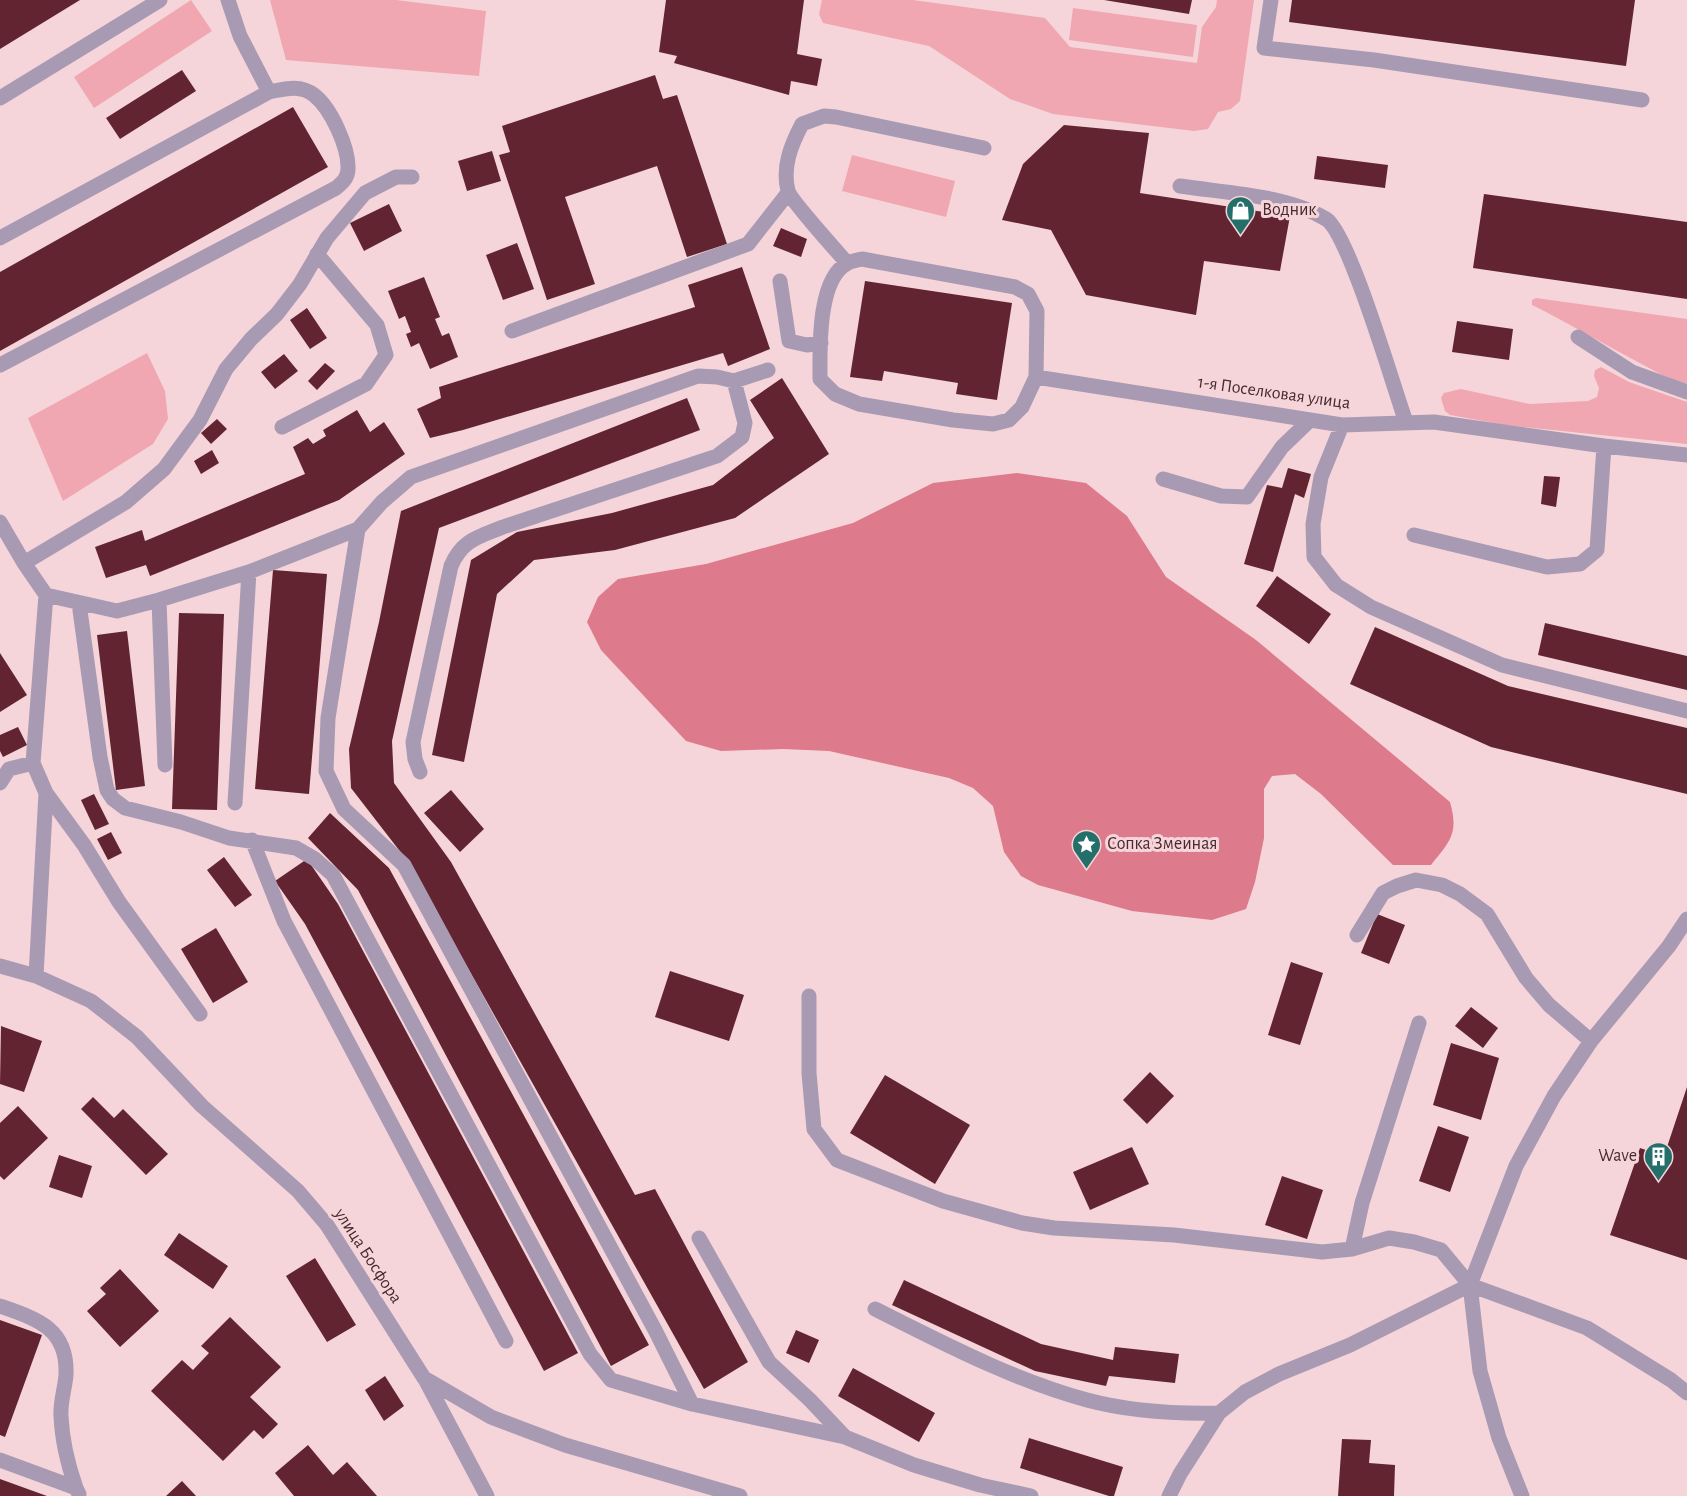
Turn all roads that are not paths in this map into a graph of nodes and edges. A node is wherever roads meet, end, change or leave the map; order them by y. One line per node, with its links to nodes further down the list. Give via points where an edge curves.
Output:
1 (160, 0): 5 (street)
2 (228, 0): 4 (street, via 240,36)
3 (1271, 0): 6 (street, via 1264,48 1374,60)
4 (269, 92): 11 (street); 18 (street, via 293,87 313,94 327,111 345,146 348,171 341,184)
5 (0, 98)
6 (1642, 100)
7 (984, 148): 10 (street, via 824,116 802,124 792,142 786,166)
8 (412, 177): 12 (street, via 396,177 365,193)
9 (1180, 186): 24 (street, via 1293,203 1329,220 1359,281)
10 (788, 193): 13 (street); 15 (street, via 748,244)
11 (0, 238)
12 (316, 254): 26 (street, via 377,325 386,354 366,384); 33 (street, via 278,314 226,369 200,420 164,469 126,502)
13 (847, 263): 17 (street, via 825,295); 20 (street, via 862,259 1015,287 1028,294 1037,311)
14 (780, 281): 17 (street, via 789,341)
15 (512, 331)
16 (1578, 337): 22 (street, via 1632,372)
17 (821, 343): 20 (street, via 820,379 835,394 859,404 953,420 993,424 1009,420 1022,407)
18 (0, 365)
19 (768, 370): 21 (street)
20 (1036, 377): 23 (street, 1-я Поселковая улица)
21 (734, 381): 31 (street, via 698,376 411,477); 41 (street, via 745,423 742,437 717,456 503,527 462,546 451,566 413,742)
22 (1687, 392)
23 (1310, 420): 25 (street, 1-я Поселковая улица); 29 (street, via 1282,447 1247,497 1221,496)
24 (1406, 422): 25 (street, 1-я Поселковая улица); 27 (street, 1-я Поселковая улица, via 1434,422)
25 (1342, 425): 38 (street, via 1321,477 1313,524 1314,557 1336,585 1371,607 1502,665)
26 (282, 427)
27 (1604, 446): 28 (street, 1-я Поселковая улица); 32 (street, via 1597,550 1580,564 1546,567)
28 (1687, 455)
29 (1163, 479)
30 (0, 522): 33 (street)
31 (358, 529): 34 (street); 62 (street, via 328,718 326,771 344,809 404,865)
32 (1414, 535)
33 (24, 563): 35 (street)
34 (249, 573): 36 (street); 44 (street)
35 (46, 595): 37 (street); 39 (street)
36 (159, 600): 37 (street, via 117,611); 40 (street)
37 (79, 603): 45 (street, via 100,757 107,790 113,799 125,807 229,838)
38 (1687, 711)
39 (33, 763): 42 (street, via 9,769); 43 (street)
40 (165, 765)
41 (420, 772)
42 (0, 783)
43 (45, 793): 49 (street); 51 (street)
44 (235, 803)
45 (252, 840): 59 (street, via 284,921); 62 (street, via 296,848 333,875 590,1354 611,1380)
46 (1687, 919): 53 (street)
47 (1357, 935): 53 (street, via 1383,893 1416,880 1442,885 1487,914 1526,978 1549,1005)
48 (0, 966): 49 (street, улица Босфора)
49 (36, 976): 60 (street, улица Босфора, via 91,1001 137,1037 202,1106 298,1191 327,1225)
50 (809, 996): 55 (street, via 814,1129 837,1160 943,1201 1054,1228 1174,1235 1322,1252)
51 (200, 1014)
52 (1419, 1023): 55 (street, via 1362,1203)
53 (1591, 1041): 56 (street, via 1554,1095 1516,1166)
54 (699, 1238): 64 (street, via 769,1362)
55 (1352, 1249): 56 (street, via 1389,1238 1441,1250)
56 (1470, 1285): 61 (street, via 1587,1328); 63 (street, via 1350,1345 1279,1374 1245,1392); 71 (street, via 1480,1371 1498,1438)
57 (0, 1306): 66 (street, via 35,1318 52,1331 65,1351 61,1414 66,1457)
58 (875, 1309): 63 (street, via 984,1362 1087,1400 1185,1414)
59 (506, 1341)
60 (424, 1378): 67 (street); 68 (street, улица Босфора, via 491,1417 555,1441)
61 (1687, 1393)
62 (692, 1404): 64 (street)
63 (1219, 1413): 70 (street)
64 (845, 1437): 69 (street, via 914,1465)
65 (0, 1460): 66 (street)
66 (78, 1492)
67 (487, 1496)
68 (740, 1496)
69 (1031, 1496)
70 (1169, 1496)
71 (1522, 1496)

